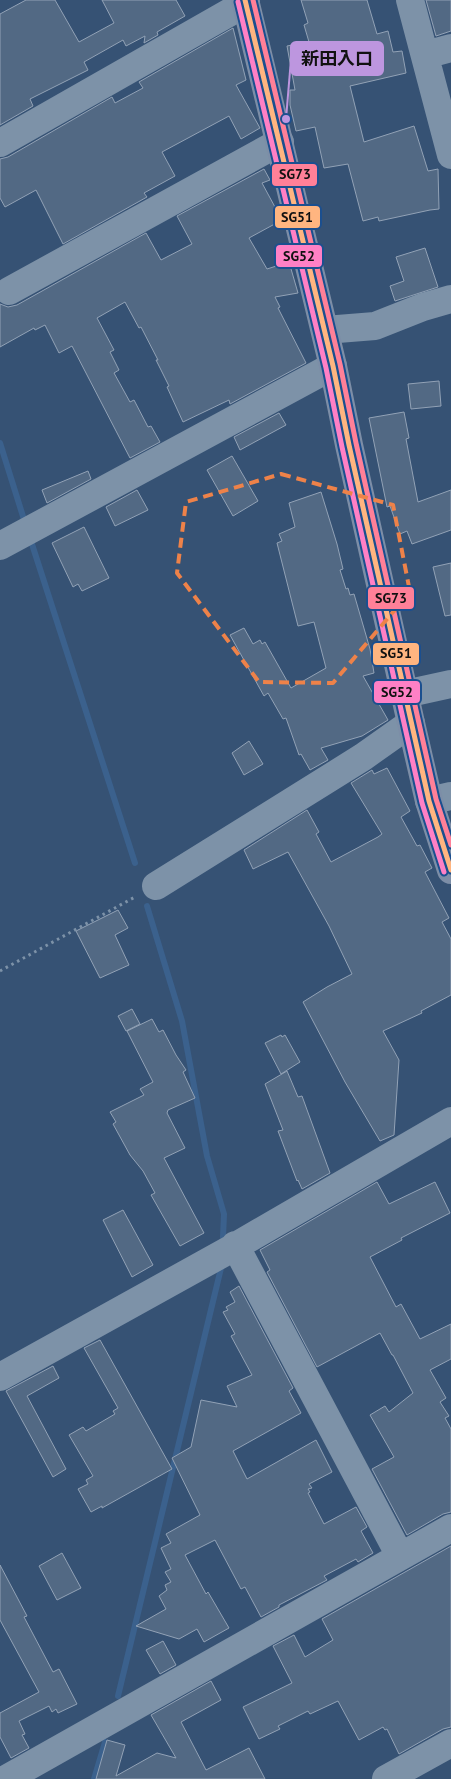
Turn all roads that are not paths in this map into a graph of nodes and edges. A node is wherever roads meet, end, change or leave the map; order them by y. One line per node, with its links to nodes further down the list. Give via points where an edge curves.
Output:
1 (410, 0): 4 (street)
2 (246, 1): 5 (main road); 6 (street)
3 (451, 48): 4 (street)
4 (425, 56): 7 (street)
5 (280, 142): 8 (street); 10 (main road)
6 (0, 143)
7 (451, 155)
8 (9, 292)
9 (451, 299): 10 (street, via 376,326)
10 (325, 330): 11 (main road)
11 (333, 366): 12 (street); 14 (main road)
12 (7, 542)
13 (451, 684): 14 (street)
14 (405, 694): 15 (main road)
15 (411, 723): 16 (main road); 18 (street, via 364,757)
16 (440, 798): 17 (main road)
17 (451, 870)
18 (156, 886)
19 (451, 1121): 20 (street)
20 (235, 1245): 21 (street); 23 (street)
21 (0, 1377)
22 (451, 1528): 23 (street)
23 (400, 1556): 25 (street)
24 (451, 1742): 26 (street)
25 (6, 1779)
26 (386, 1779)

